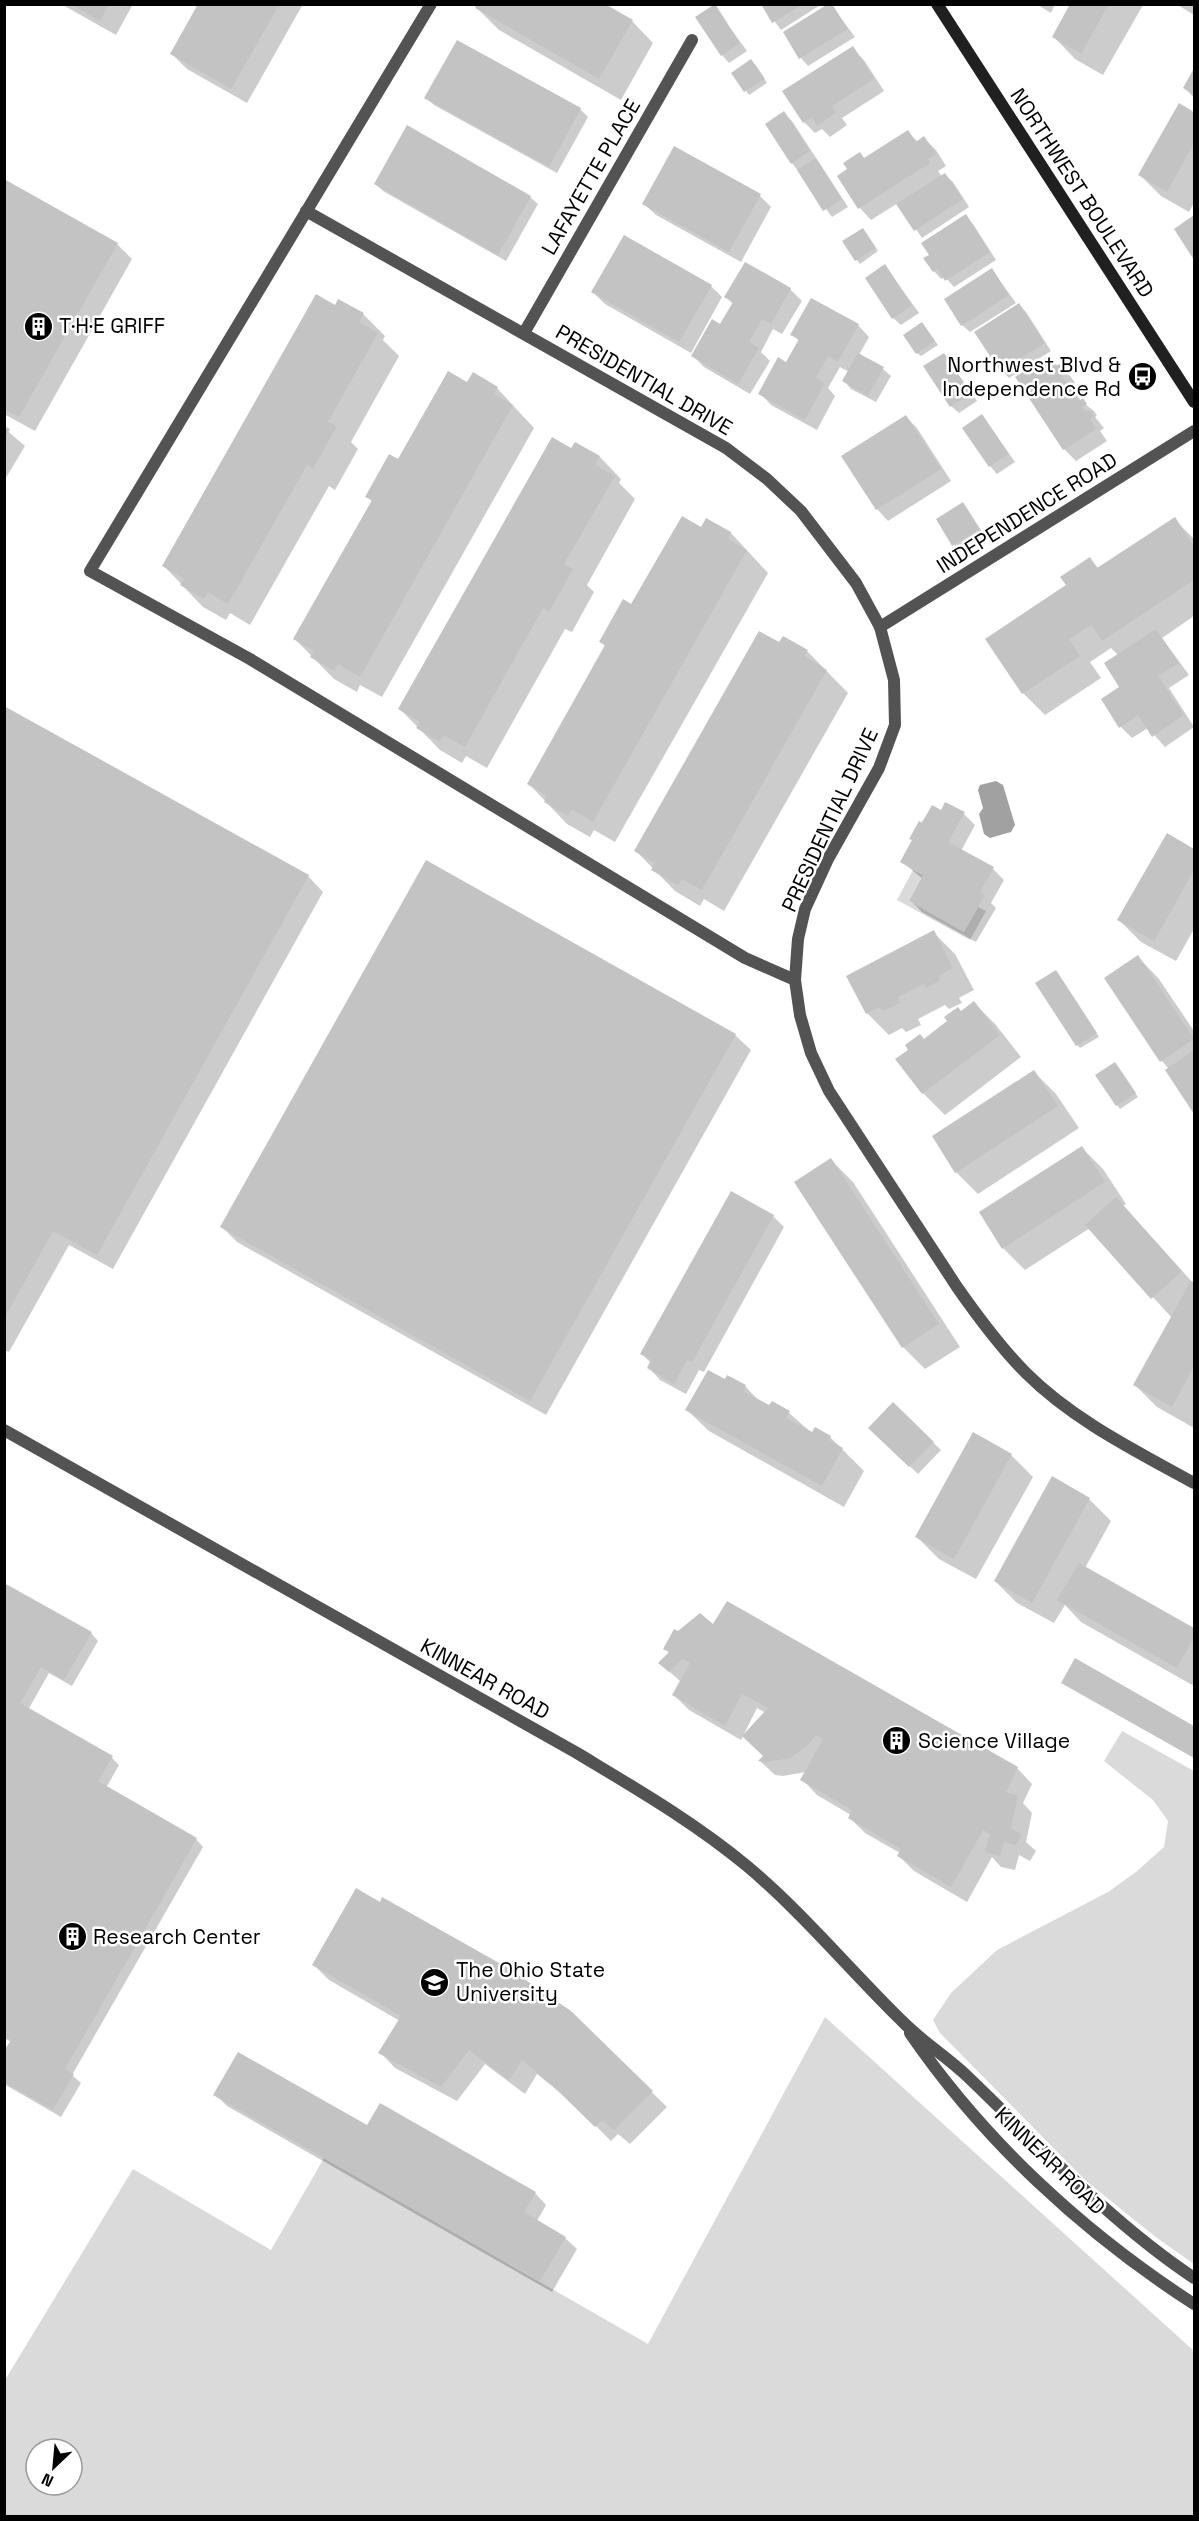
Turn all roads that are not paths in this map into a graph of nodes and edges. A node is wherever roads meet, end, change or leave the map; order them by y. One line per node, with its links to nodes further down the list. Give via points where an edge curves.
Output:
1 (431, 4): 4 (street)
2 (937, 4): 6 (main road, NORTHWEST BOULEVARD)
3 (692, 40): 5 (street, LAFAYETTE PLACE)
4 (306, 212): 5 (street, PRESIDENTIAL DRIVE); 9 (street, via 90,571 250,659 745,958)
5 (524, 333): 8 (street, PRESIDENTIAL DRIVE, via 726,448 767,479 801,511 832,551 856,583)
6 (1194, 402)
7 (1194, 431): 8 (street, INDEPENDENCE ROAD)
8 (880, 627): 9 (street, PRESIDENTIAL DRIVE, via 894,680 896,725 879,768 805,909)
9 (795, 980): 11 (street, PRESIDENTIAL DRIVE, via 811,1053 829,1091 983,1323 1027,1374 1064,1406)
10 (4, 1430): 12 (street, KINNEAR ROAD, via 664,1805 747,1866)
11 (1194, 1483)
12 (903, 2022): 13 (street, KINNEAR ROAD, via 953,2062 1104,2208); 14 (street, KINNEAR ROAD, via 940,2076 1000,2146 1082,2221)
13 (1194, 2278)
14 (1194, 2304)

